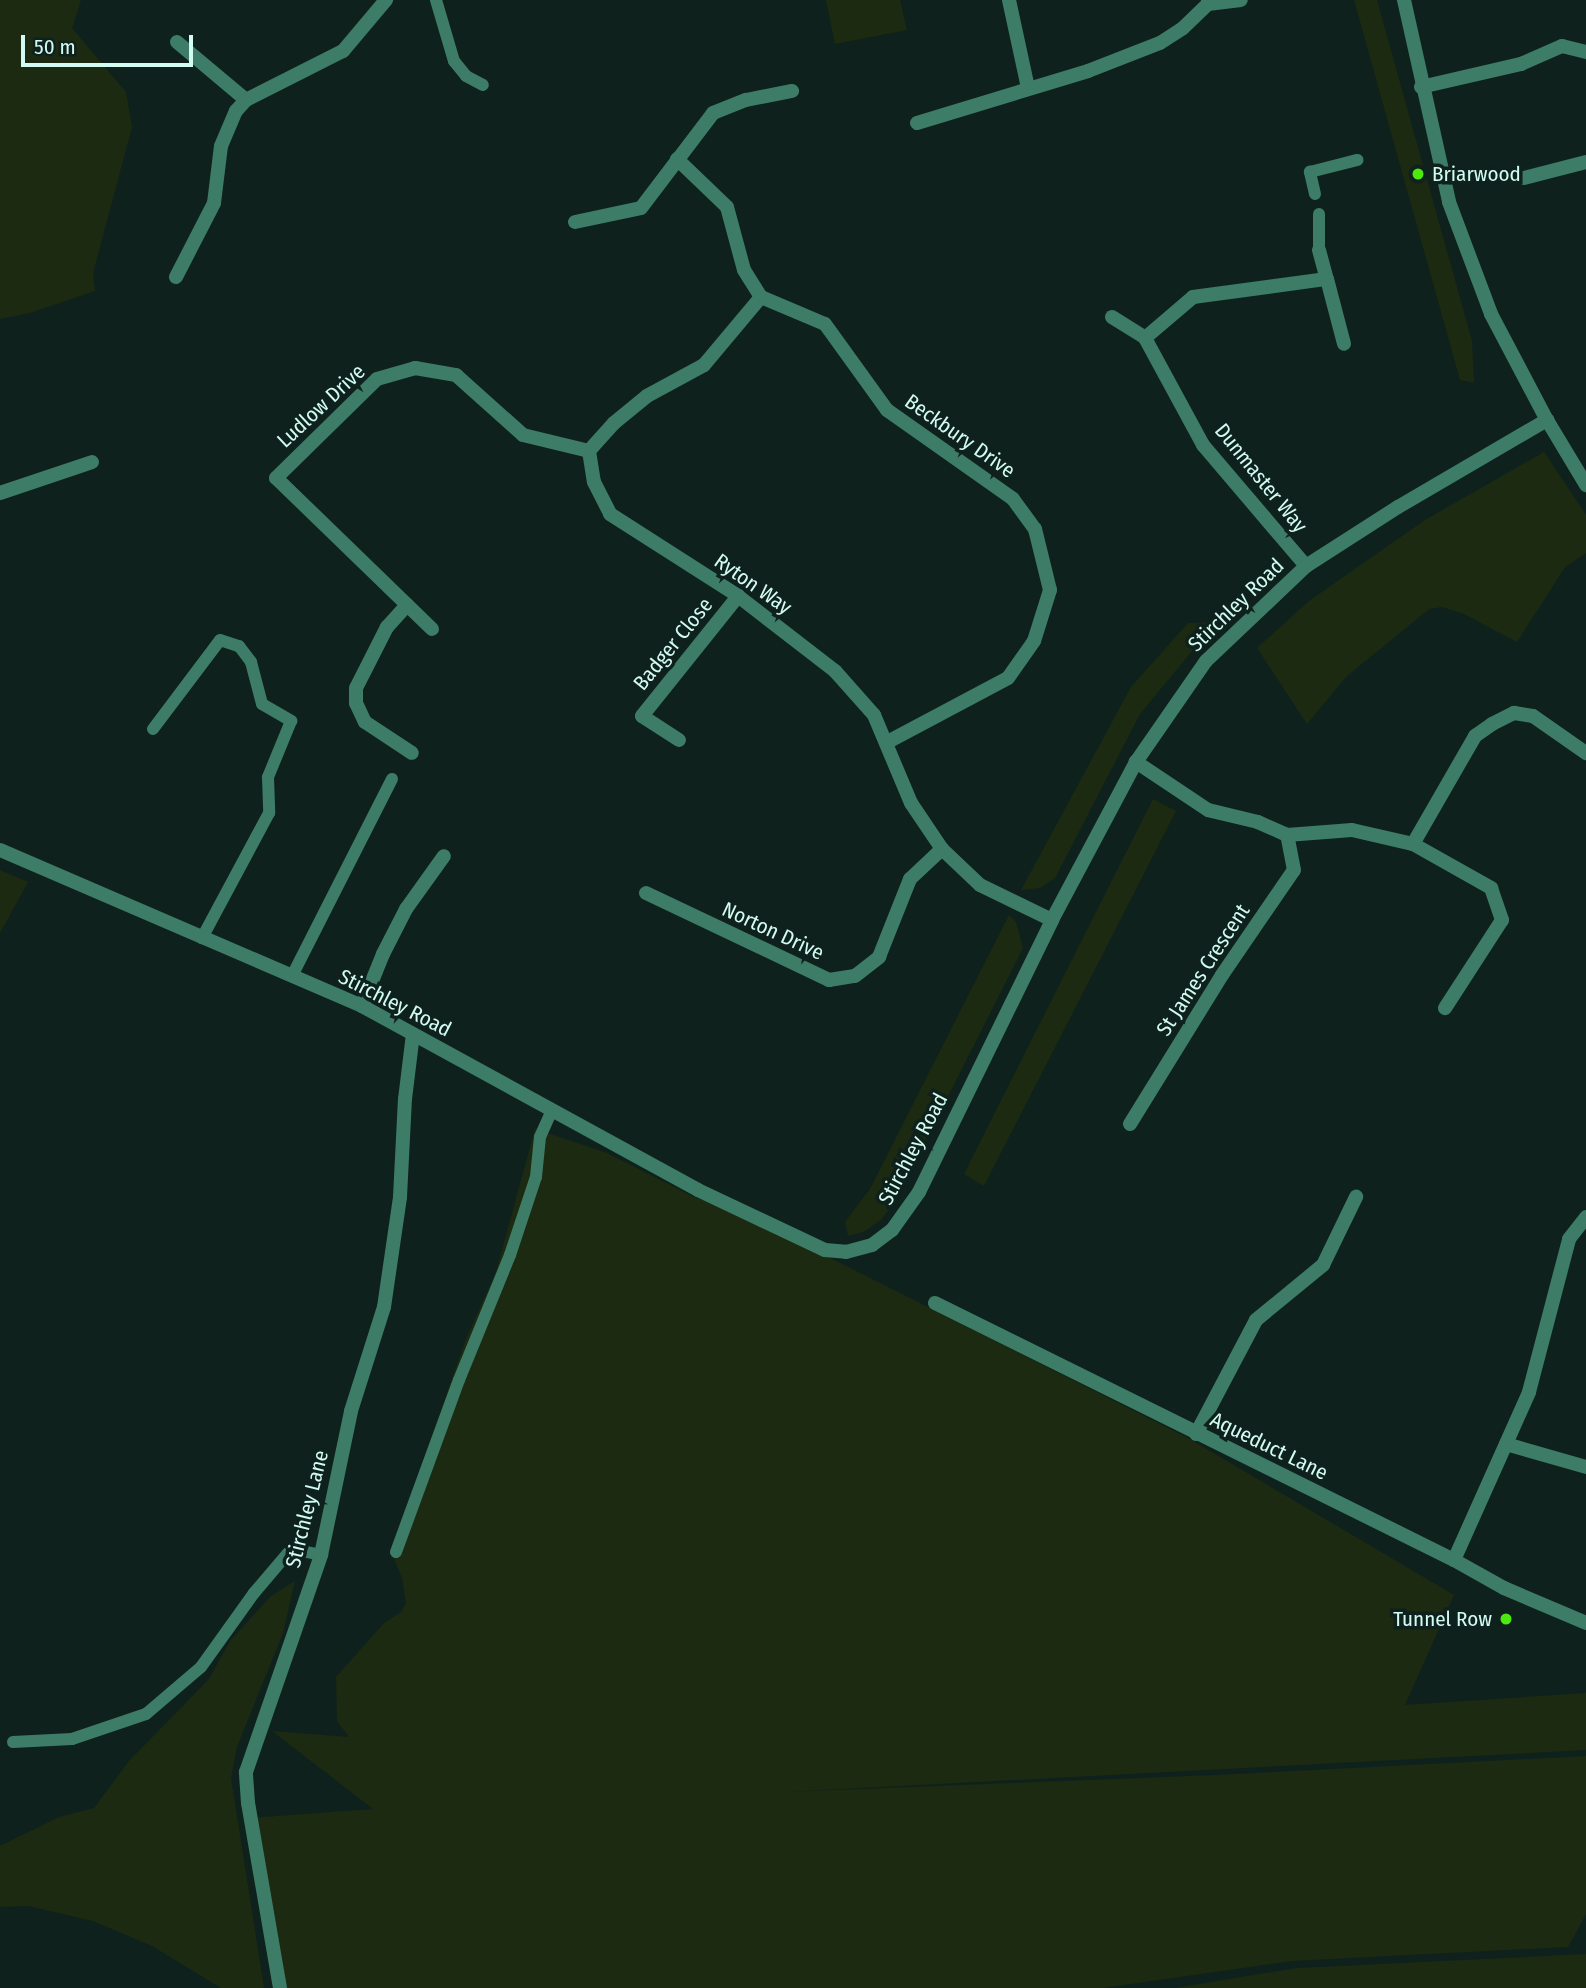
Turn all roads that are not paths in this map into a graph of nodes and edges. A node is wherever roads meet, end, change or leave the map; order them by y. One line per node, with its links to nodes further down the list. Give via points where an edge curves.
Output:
1 (386, 0): 13 (street, via 343,51)
2 (436, 0): 9 (lane, via 454,61 466,76)
3 (1009, 0): 11 (street)
4 (1241, 0): 6 (street)
5 (1404, 0): 10 (street)
6 (1208, 2): 11 (street, via 1183,29 1160,43)
7 (177, 42): 13 (street)
8 (1586, 52): 10 (street, via 1562,46 1521,64)
9 (483, 85)
10 (1421, 87): 29 (street, via 1449,202 1491,314)
11 (1028, 88): 14 (street)
12 (792, 90): 15 (street, via 713,113)
13 (246, 100): 23 (street, via 236,111 221,146 214,203)
14 (917, 123)
15 (677, 159): 21 (street, via 641,208); 25 (street, via 727,207 744,270)
16 (1357, 160): 19 (lane, via 1310,172)
17 (1586, 162): 18 (street)
18 (1524, 178)
19 (1315, 194)
20 (1320, 214): 22 (lane)
21 (575, 222)
22 (1319, 250): 24 (street)
23 (176, 276)
24 (1327, 279): 27 (street, via 1193,297); 28 (street)
25 (761, 297): 30 (street, via 704,365 646,396); 40 (street, Beckbury Drive, via 825,324 887,410 1013,499 1035,529 1050,590 1034,640 1008,678)
26 (1112, 317): 27 (street, Dunmaster Way)
27 (1145, 338): 34 (street, Dunmaster Way, via 1203,445)
28 (1344, 344)
29 (1547, 420): 32 (street); 34 (street, Stirchley Road)
30 (589, 451): 35 (street, Ryton Way, via 594,482 610,514); 36 (street, Ludlow Drive, via 523,435 456,375 415,368 377,379 276,478)
31 (92, 462): 33 (street)
32 (1586, 485)
33 (0, 493)
34 (1306, 566): 43 (street, Stirchley Road, via 1206,661)
35 (738, 596): 39 (street, Badger Close, via 642,716); 40 (street, Ryton Way, via 835,671 873,715)
36 (407, 605): 37 (street, Ludlow Drive); 41 (street, via 383,636 356,688 356,703 365,722)
37 (432, 629)
38 (153, 729): 52 (lane, via 220,640 239,646 251,662 262,704 291,721 268,777 269,813)
39 (679, 740)
40 (886, 743): 47 (street, Ryton Way, via 911,803)
41 (412, 753)
42 (1586, 753): 46 (street, via 1533,716 1514,713 1492,724 1475,736)
43 (1136, 762): 45 (street, via 1209,810 1258,822); 51 (street, Stirchley Road)
44 (392, 779): 53 (lane)
45 (1287, 835): 46 (street, via 1352,830); 58 (street, St James Crescent, via 1294,870 1222,975)
46 (1413, 844): 55 (street, via 1492,888 1502,920)
47 (942, 849): 50 (street, Norton Drive, via 910,879 879,957 855,976 829,980); 51 (street, Ryton Way, via 980,885)
48 (0, 850): 52 (street, Stirchley Road)
49 (444, 856): 54 (street, via 406,909)
50 (646, 893)
51 (1052, 920): 57 (street, Stirchley Road, via 919,1192 892,1230 872,1245 846,1252 825,1250 698,1191)
52 (202, 938): 53 (street, Stirchley Road)
53 (292, 976): 54 (street, Stirchley Road)
54 (362, 1006): 56 (street, Stirchley Road)
55 (1445, 1008)
56 (413, 1034): 57 (street, Stirchley Road); 66 (street, Stirchley Lane, via 400,1197 384,1307 351,1411)
57 (552, 1110): 65 (lane, via 540,1137 536,1177 510,1255)
58 (1130, 1124)
59 (1356, 1197): 62 (street, via 1323,1265 1256,1320)
60 (1586, 1217): 63 (street, via 1569,1239 1529,1392)
61 (934, 1303): 62 (street, Aqueduct Lane)
62 (1196, 1434): 67 (street, Aqueduct Lane)
63 (1506, 1444): 64 (street); 67 (street)
64 (1586, 1467)
65 (396, 1552)
66 (321, 1555): 69 (lane, via 288,1553 201,1667 146,1714 72,1739); 70 (street, Stirchley Lane, via 246,1772 247,1803)
67 (1454, 1560): 68 (street, Aqueduct Lane, via 1504,1588)
68 (1586, 1623)
69 (13, 1742)
70 (280, 1988)

